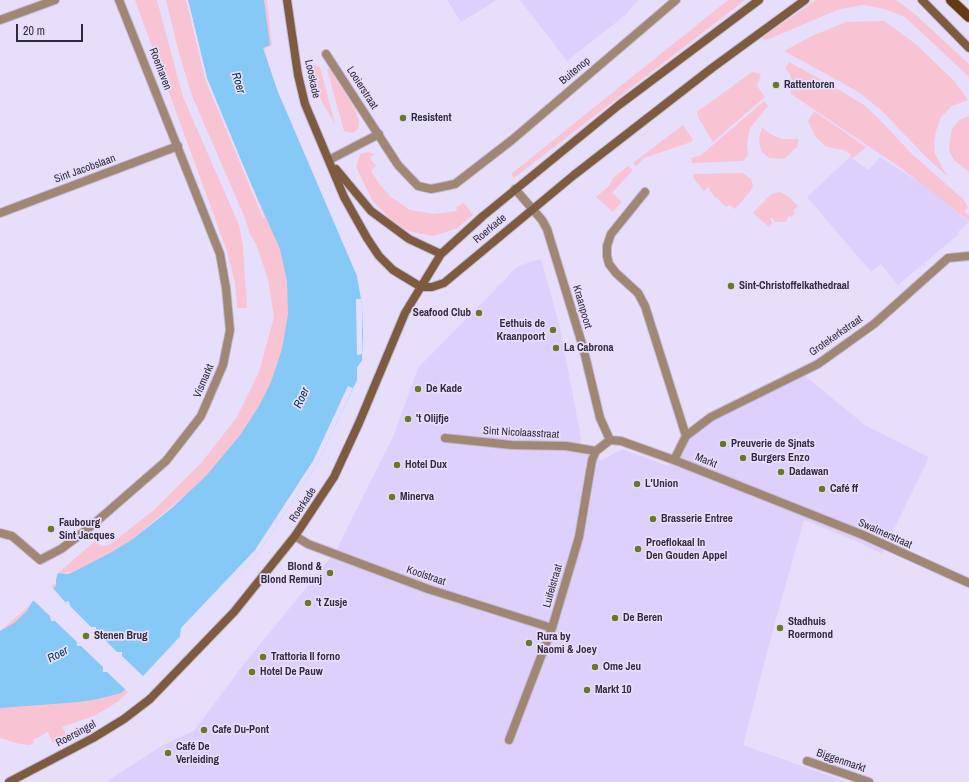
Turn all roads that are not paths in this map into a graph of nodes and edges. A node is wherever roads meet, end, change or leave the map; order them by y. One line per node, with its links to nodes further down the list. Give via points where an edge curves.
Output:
1 (55, 0): 10 (street)
2 (119, 0): 14 (street, Roerhaven)
3 (287, 0): 16 (main road, Looskade, via 305,104)
4 (676, 0): 15 (street, Buitenop)
5 (759, 0): 17 (main road, Roerkade, via 619,105)
6 (805, 0): 19 (main road, Roerkade, via 706,73)
7 (922, 0): 11 (main road)
8 (951, 0): 9 (main road)
9 (969, 17)
10 (0, 20)
11 (969, 48)
12 (326, 54): 13 (street, Looierstraat)
13 (378, 134): 15 (street, Looierstraat, via 410,179 418,186 431,189 455,184); 16 (street)
14 (178, 146): 20 (street, Sint Jacobslaan); 30 (street, Vismarkt, via 220,254 230,330 223,365 201,416 166,461 61,549 40,560 12,536)
15 (488, 158)
16 (329, 160): 21 (main road, Looskade, via 372,211 409,239); 23 (main road, Looskade, via 355,218 379,256 393,270)
17 (515, 189): 19 (street, Kraanpoort); 21 (main road, Roerkade)
18 (645, 192): 24 (street, via 611,234 607,256 609,264 638,293 645,306)
19 (532, 209): 23 (main road, Roerkade, via 444,283); 26 (street, Kraanpoort, via 547,229 583,347 600,418)
20 (0, 213)
21 (441, 254): 23 (main road, Roerkade)
22 (969, 256): 24 (street, Grotekerkstraat, via 948,258 874,324 818,364 711,417)
23 (421, 287): 31 (main road, Roerkade, via 402,319 334,477)
24 (686, 436): 28 (street, Grotekerkstraat)
25 (445, 438): 27 (street, Sint Nicolaasstraat, via 512,445 566,446)
26 (610, 440): 27 (street); 28 (street, Markt, via 620,441)
27 (596, 451): 33 (street, Luifelstraat, via 579,536)
28 (674, 460): 29 (street, Markt)
29 (792, 507): 32 (street, Swalmerstraat, via 863,535)
30 (0, 533)
31 (295, 536): 33 (street, Koolstraat, via 308,544 428,589); 34 (main road, Roerkade, via 234,612)
32 (969, 583)
33 (552, 628): 35 (street, Luifelstraat)
34 (150, 699): 37 (main road, Roersingel, via 93,738)
35 (509, 740)
36 (807, 761): 38 (street, Biggenmarkt)
37 (9, 782)
38 (869, 782)

